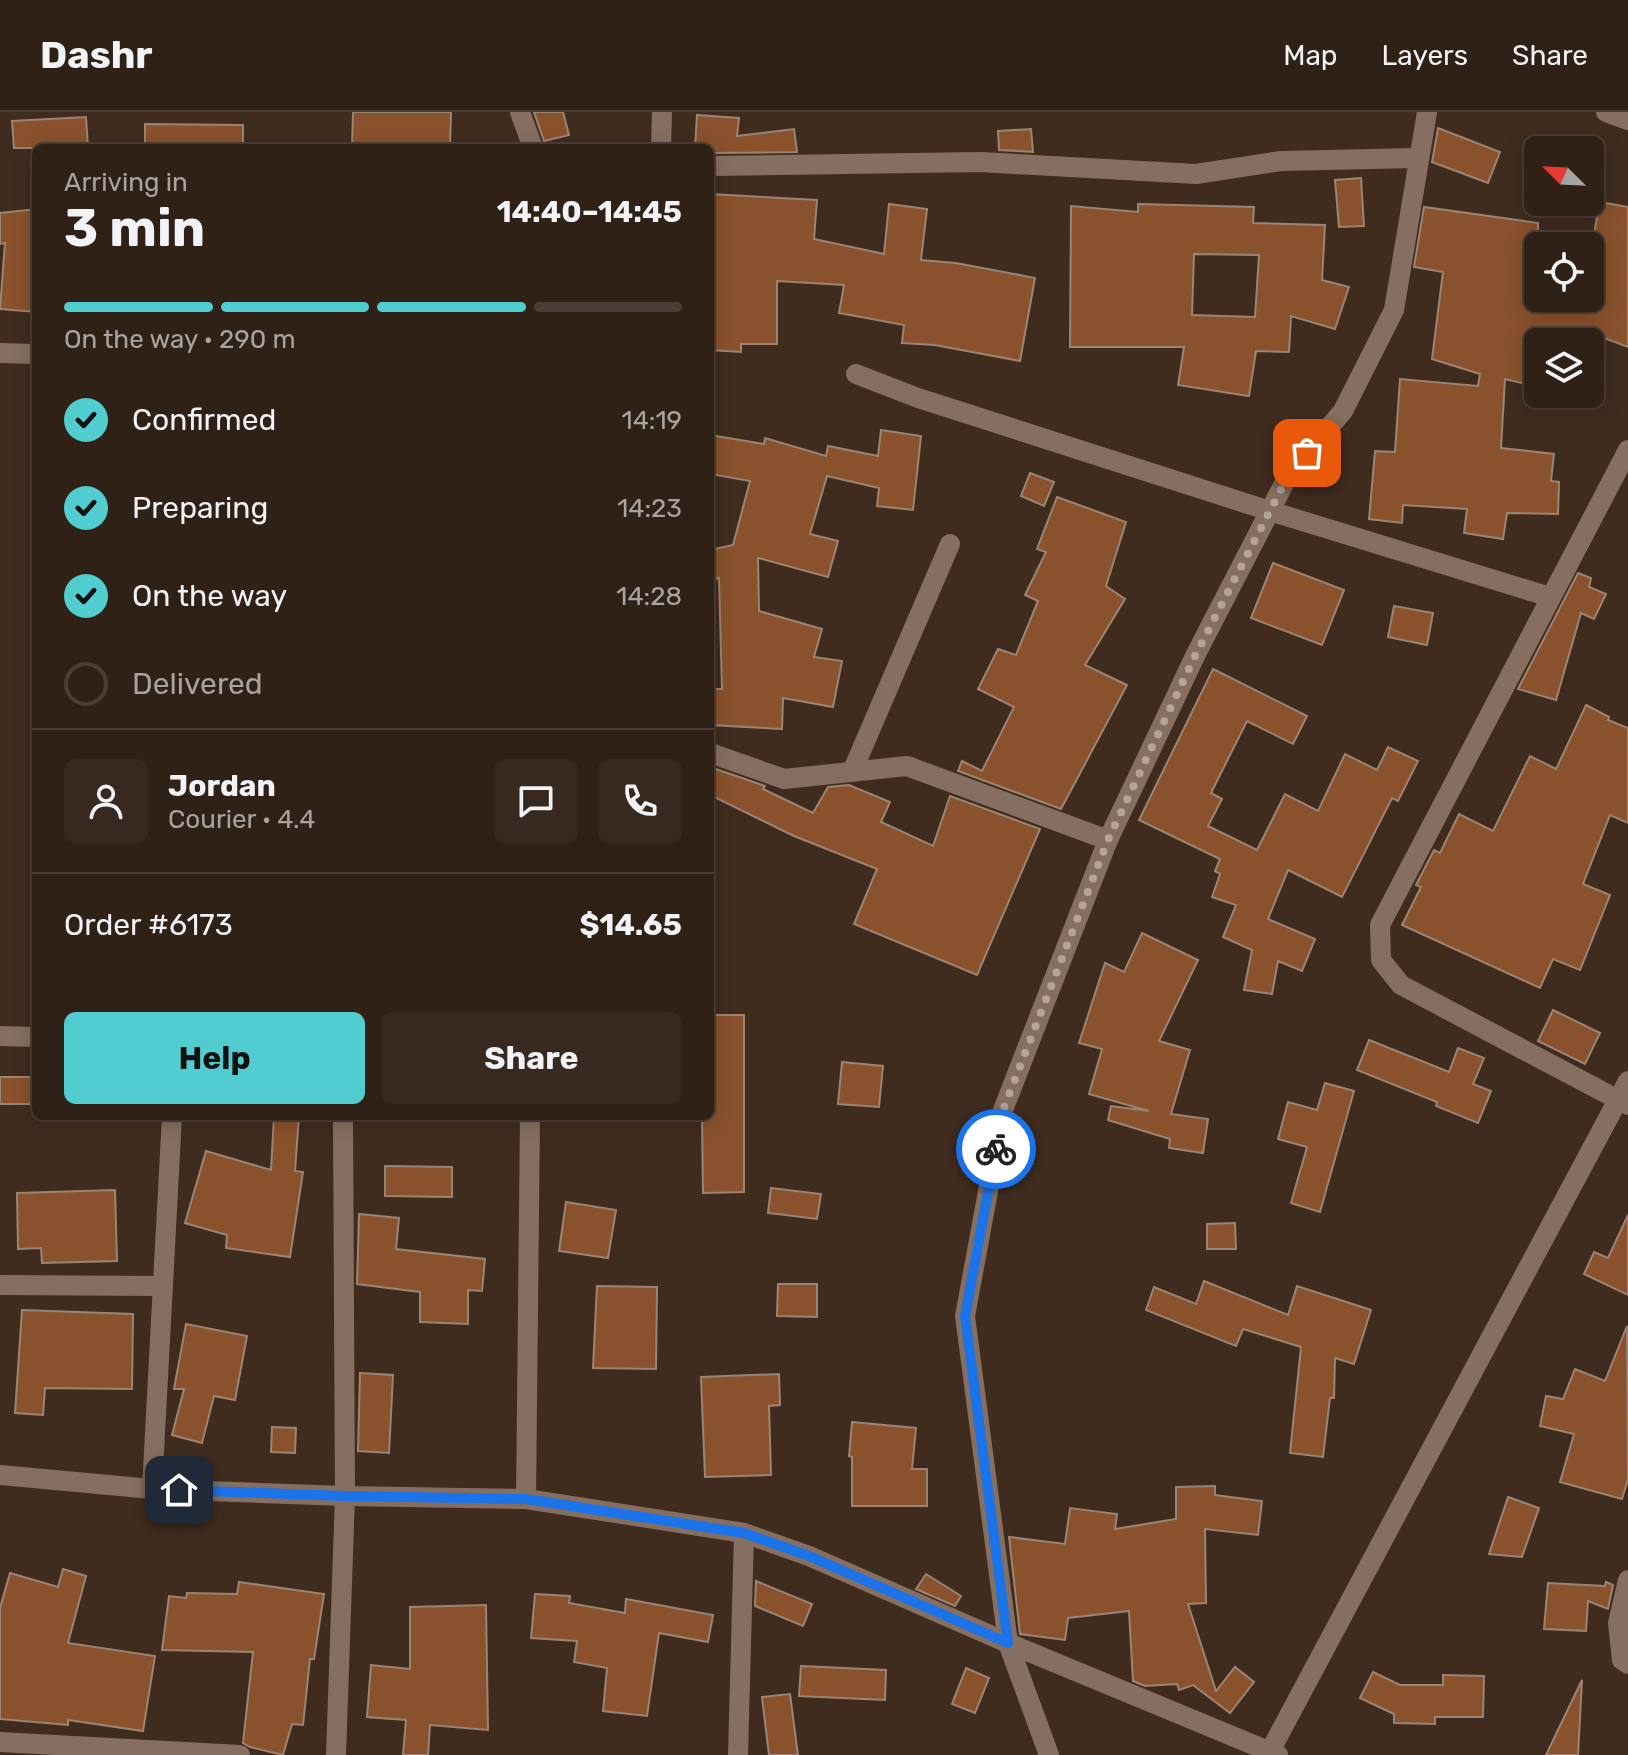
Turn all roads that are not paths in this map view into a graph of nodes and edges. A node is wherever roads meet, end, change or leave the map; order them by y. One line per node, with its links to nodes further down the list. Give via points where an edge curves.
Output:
1 (520, 112): 6 (street)
2 (662, 112): 7 (street)
3 (1427, 112): 8 (street)
4 (1606, 112): 5 (street)
5 (1628, 120)
6 (532, 144)
7 (661, 144)
8 (1417, 158): 9 (street, via 1281,161 1196,174 980,162); 14 (street, via 1394,310 1343,411 1289,474)
9 (714, 166)
10 (0, 353): 11 (street)
11 (32, 354)
12 (856, 374): 14 (street)
13 (1628, 450): 16 (street)
14 (1270, 511): 16 (street); 19 (street)
15 (950, 544): 18 (street)
16 (1550, 597): 23 (street, via 1380,925 1381,960 1401,985)
17 (714, 754): 18 (street, via 784,779)
18 (852, 772): 19 (street, via 907,766)
19 (1108, 840): 35 (street, via 1003,1110 965,1316)
20 (0, 1036): 21 (street)
21 (32, 1037)
22 (1628, 1081): 23 (street)
23 (1624, 1103): 38 (street)
24 (172, 1120): 28 (street)
25 (343, 1120): 31 (street)
26 (530, 1120): 32 (street)
27 (0, 1285): 28 (street)
28 (163, 1286): 30 (street)
29 (0, 1475): 30 (street)
30 (152, 1489): 31 (street)
31 (345, 1496): 32 (street); 40 (street)
32 (526, 1499): 33 (street)
33 (744, 1533): 35 (street); 41 (street)
34 (1628, 1580): 36 (street, via 1618,1623 1622,1660)
35 (1008, 1643): 38 (street); 42 (street)
36 (1628, 1664)
37 (0, 1742): 39 (street)
38 (1272, 1754)
39 (240, 1755)
40 (336, 1755)
41 (738, 1755)
42 (1049, 1755)

